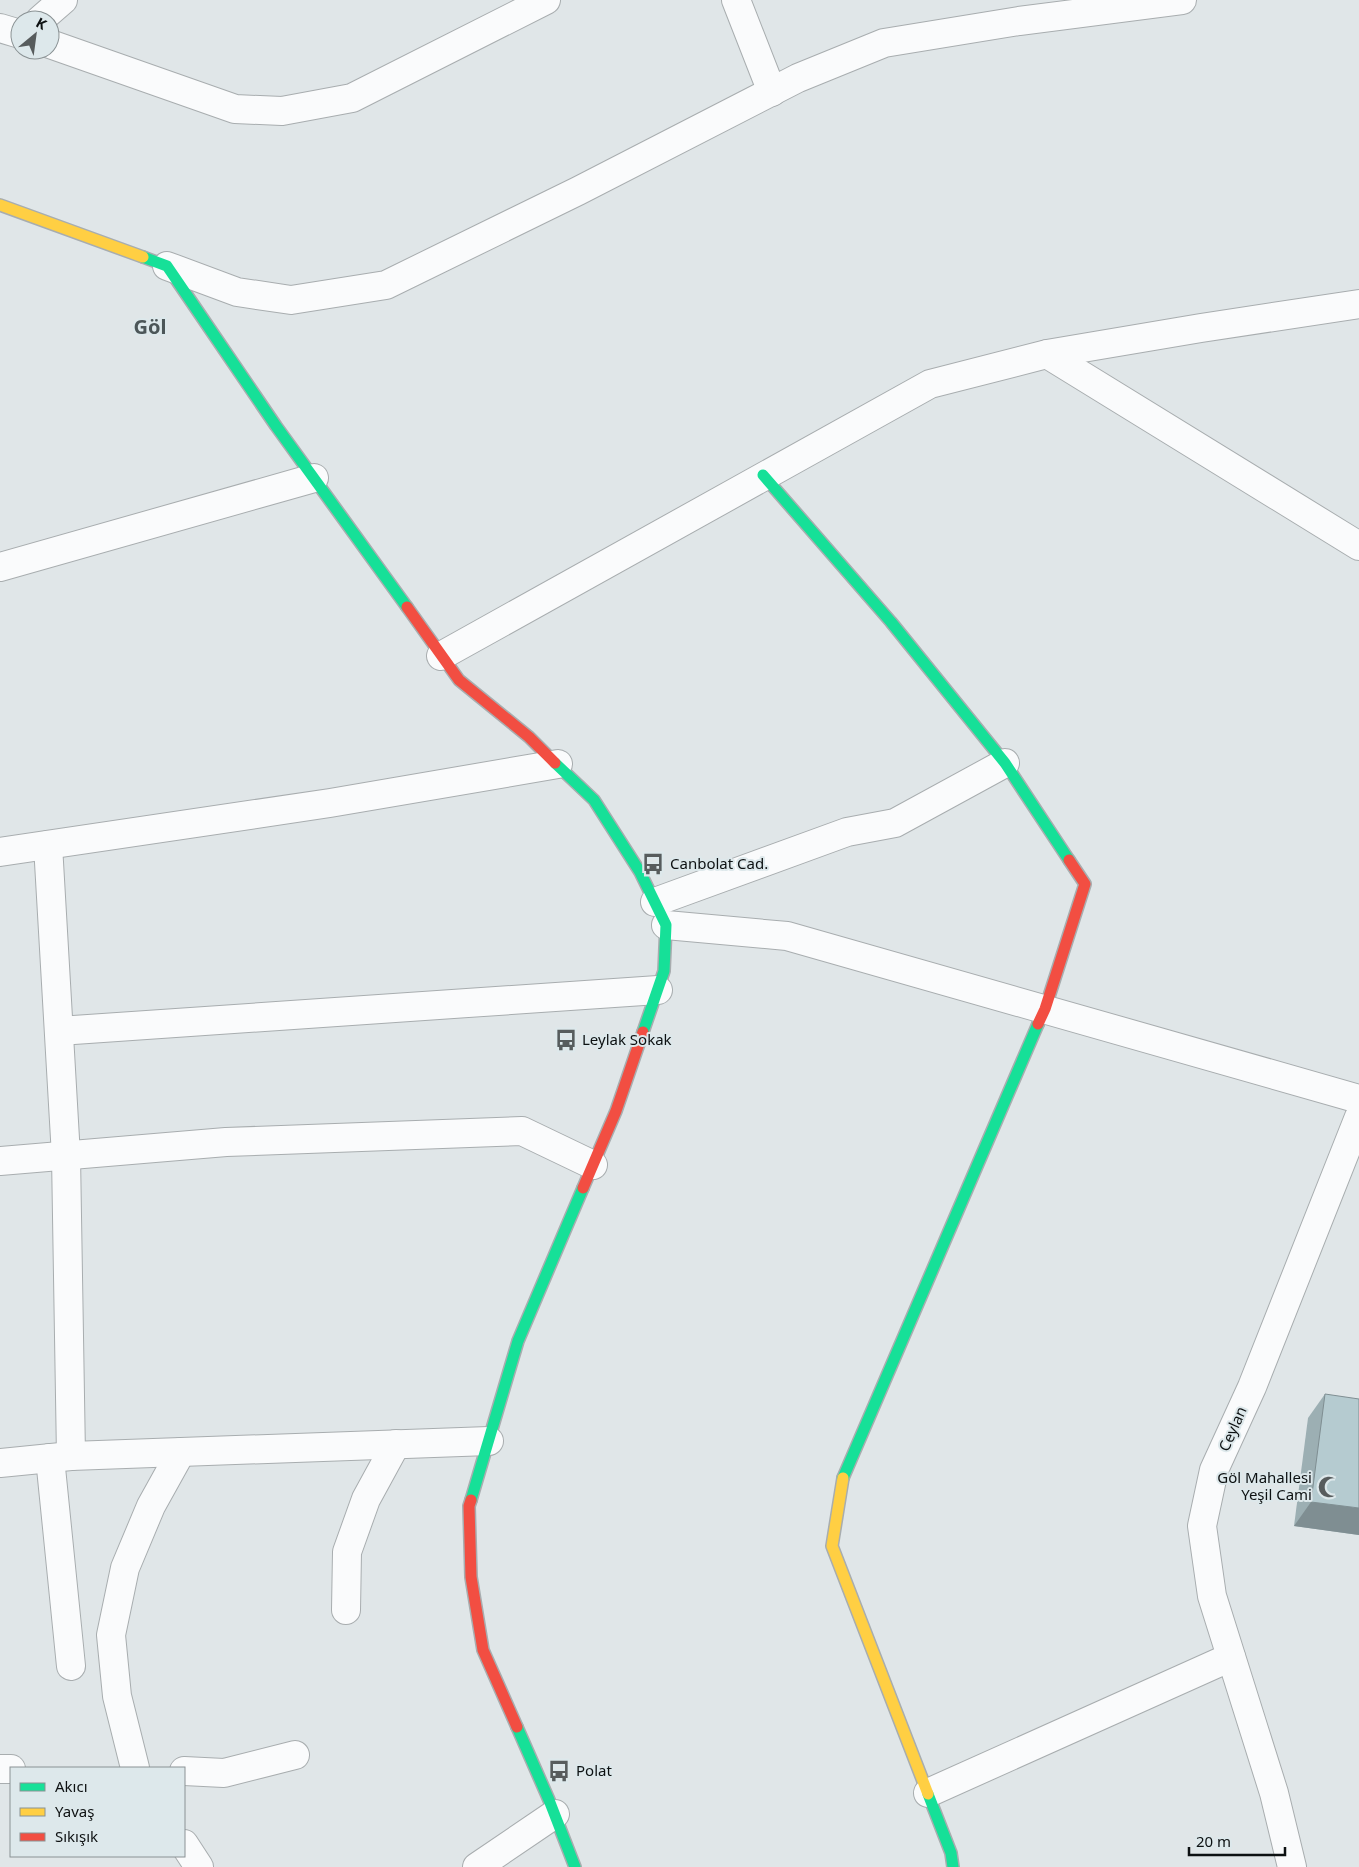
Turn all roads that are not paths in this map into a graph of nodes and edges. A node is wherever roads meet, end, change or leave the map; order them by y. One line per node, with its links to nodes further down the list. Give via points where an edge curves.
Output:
1 (63, 0): 5 (street)
2 (546, 0): 6 (street, via 352,98 282,111 235,109)
3 (736, 0): 7 (street)
4 (1182, 0): 7 (street, via 884,43)
5 (52, 10)
6 (60, 48)
7 (772, 92): 9 (street, via 386,284 291,300 237,292)
8 (0, 205): 9 (street)
9 (167, 266): 13 (street)
10 (1359, 304): 11 (street)
11 (1047, 354): 12 (street, via 930,384); 14 (street)
12 (764, 475): 16 (street); 17 (street)
13 (314, 478): 15 (street); 16 (street)
14 (1359, 546)
15 (0, 568)
16 (441, 656): 18 (street, via 459,680)
17 (1005, 763): 21 (street, via 894,823 847,832); 23 (street, via 1085,884)
18 (558, 764): 19 (street, via 330,803); 21 (street, via 594,800 640,872)
19 (48, 844): 20 (street); 24 (street)
20 (0, 852)
21 (660, 914): 22 (street, via 664,971); 23 (street, via 787,936)
22 (658, 990): 24 (street); 29 (street, via 616,1111)
23 (1044, 1009): 25 (street); 41 (street, via 844,1473 832,1546)
24 (58, 1030): 27 (street)
25 (1359, 1098)
26 (1359, 1117): 36 (street, Ceylan, via 1252,1387 1214,1470 1202,1526 1212,1596)
27 (66, 1156): 28 (street); 29 (street, via 226,1142 522,1131); 33 (street)
28 (0, 1161)
29 (593, 1165): 30 (street, via 518,1341)
30 (489, 1441): 31 (street); 42 (street, via 469,1506 471,1577 483,1650)
31 (396, 1444): 32 (street); 35 (street, via 366,1499 347,1552)
32 (181, 1452): 33 (street); 39 (street, via 151,1506 125,1568 111,1635 117,1696)
33 (60, 1457): 34 (street); 37 (street)
34 (0, 1463)
35 (346, 1610)
36 (1231, 1657): 41 (street); 48 (street, Ceylan, via 1274,1793)
37 (71, 1666)
38 (295, 1754): 40 (street, via 224,1773)
39 (135, 1767)
40 (185, 1772)
41 (928, 1793): 47 (street, via 951,1853)
42 (555, 1814): 45 (street); 46 (street)
43 (185, 1846): 44 (street)
44 (199, 1867)
45 (477, 1867)
46 (575, 1867)
47 (953, 1867)
48 (1292, 1867)

